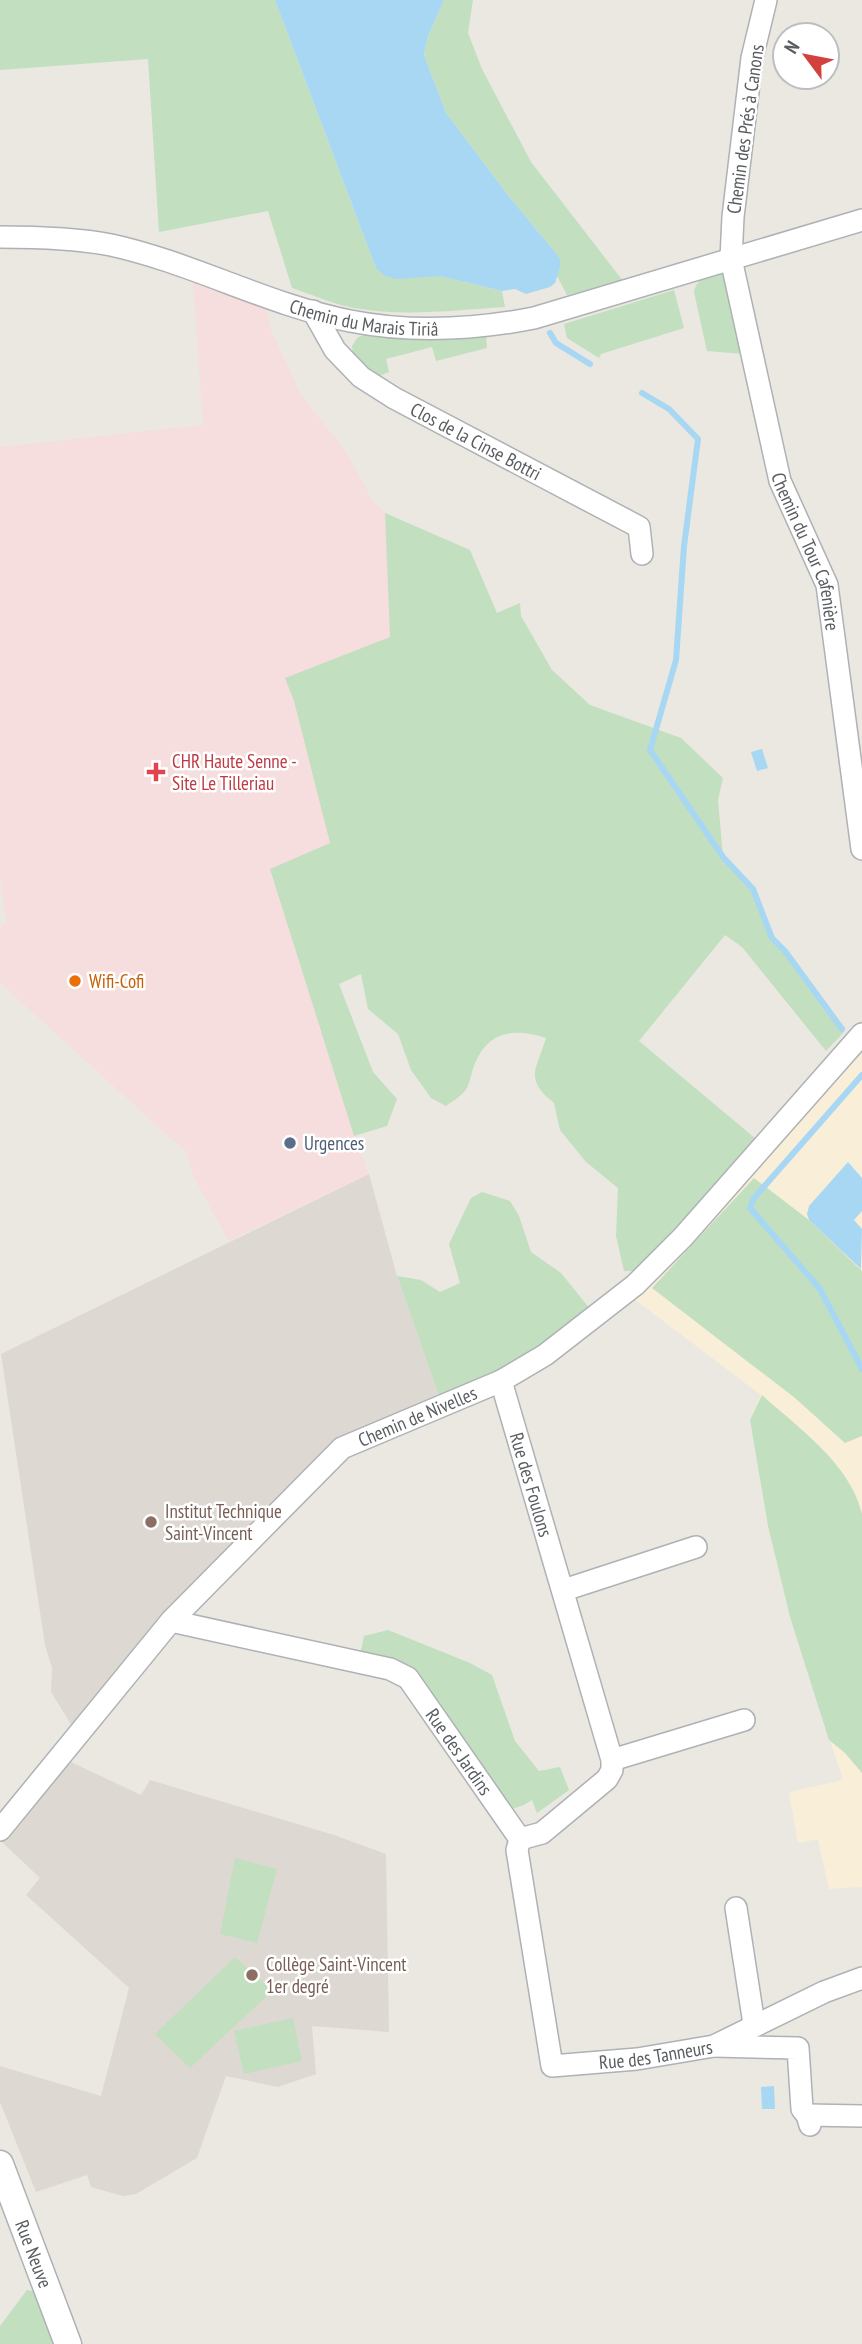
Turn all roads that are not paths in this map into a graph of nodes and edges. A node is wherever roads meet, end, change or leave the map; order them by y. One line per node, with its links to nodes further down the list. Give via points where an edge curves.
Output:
1 (765, 0): 4 (street, Chemin des Prés à Canons, via 752,58)
2 (862, 220): 4 (street, Chemin du Marais Tiriâ)
3 (0, 237): 5 (street, Chemin du Marais Tiriâ, via 110,245)
4 (731, 259): 5 (street, Chemin du Marais Tiriâ, via 491,327 386,327); 7 (street, Chemin du Tour Cafenière, via 779,481 827,585)
5 (313, 311): 6 (street, Clos de la Cinse Bottri, via 335,351 361,377 639,527)
6 (642, 554)
7 (862, 849)
8 (862, 1034): 9 (street, Chemin de Nivelles, via 635,1285 545,1355)
9 (501, 1381): 11 (street, Rue des Foulons); 12 (street, Chemin de Nivelles, via 342,1448)
10 (696, 1547): 11 (street)
11 (564, 1590): 14 (street, Rue des Foulons)
12 (171, 1621): 15 (street, Chemin de Nivelles); 16 (street, Rue des Jardins, via 401,1672)
13 (744, 1720): 14 (street)
14 (612, 1760): 16 (street, via 607,1779 542,1833)
15 (0, 1830)
16 (520, 1839): 20 (street, Rue des Tanneurs, via 517,1850 552,2067)
17 (736, 1908): 19 (street)
18 (862, 1978): 19 (street, Rue des Tanneurs)
19 (754, 2024): 20 (street, Rue des Tanneurs)
20 (714, 2046): 21 (street, via 798,2048 802,2109 809,2120)
21 (862, 2116)
22 (0, 2164): 23 (street, Rue Neuve)
23 (68, 2344)

